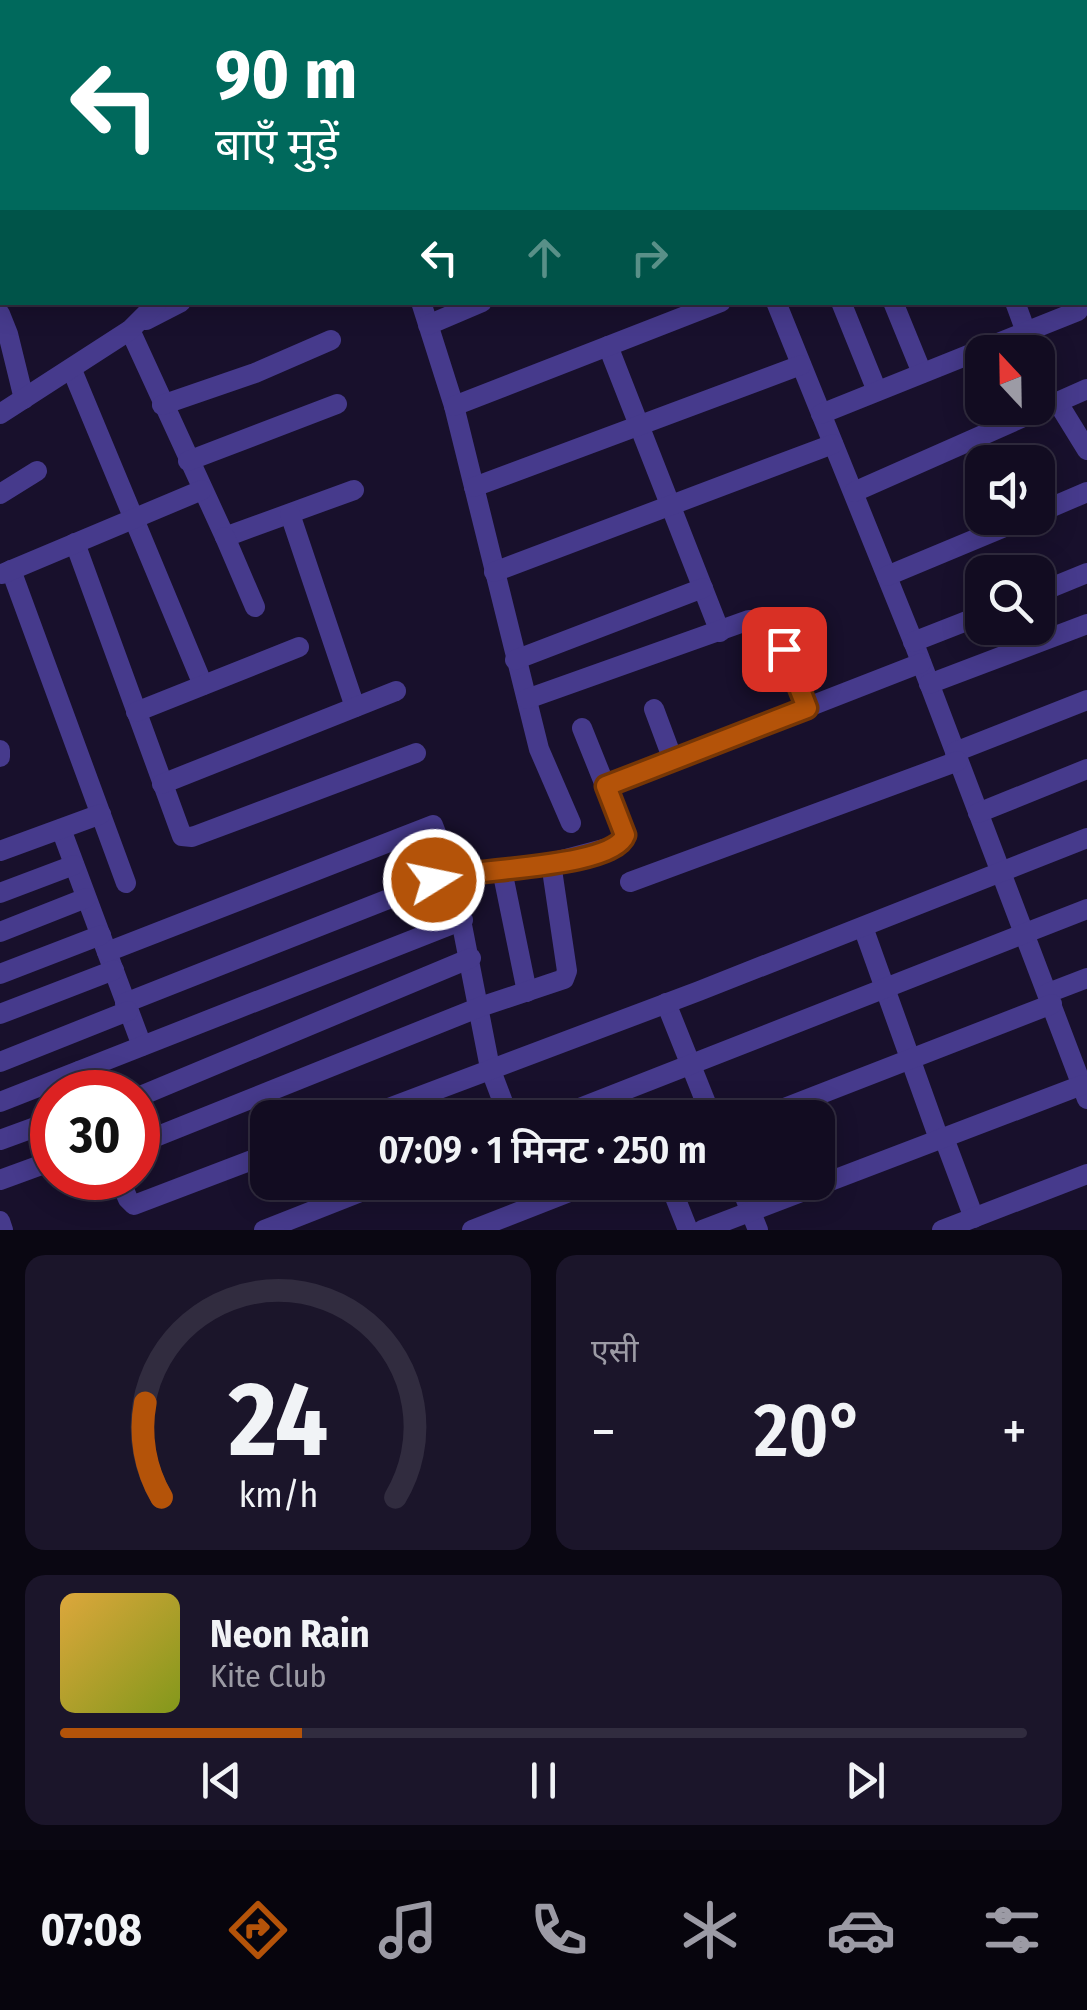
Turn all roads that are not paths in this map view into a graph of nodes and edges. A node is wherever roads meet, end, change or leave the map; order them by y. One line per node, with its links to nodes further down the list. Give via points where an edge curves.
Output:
1 (155, 305): 12 (street)
2 (175, 305): 12 (street)
3 (422, 305): 11 (street)
4 (475, 305): 11 (street)
5 (713, 305): 16 (street)
6 (777, 305): 17 (street)
7 (842, 305): 21 (street)
8 (894, 305): 19 (street)
9 (1016, 305): 14 (street)
10 (1078, 311): 14 (street)
11 (428, 325): 26 (street)
12 (135, 326): 18 (street); 25 (street)
13 (3, 327): 22 (street)
14 (1026, 332): 19 (street)
15 (331, 340): 25 (street)
16 (608, 346): 26 (street); 29 (street)
17 (802, 365): 28 (street); 29 (street)
18 (72, 370): 22 (street); 43 (street)
19 (922, 374): 21 (street)
20 (1087, 389): 23 (street)
21 (877, 391): 28 (street)
22 (24, 399): 27 (street)
23 (1058, 403): 31 (street); 37 (street)
24 (337, 404): 32 (street)
25 (162, 405): 32 (street)
26 (454, 406): 34 (street)
27 (0, 414)
28 (821, 414): 30 (street)
29 (638, 426): 34 (street); 40 (street)
30 (834, 444): 37 (street); 40 (street)
31 (1087, 450)
32 (188, 461): 35 (street)
33 (37, 470): 39 (street)
34 (474, 487): 47 (street)
35 (202, 490): 43 (street); 45 (street)
36 (354, 490): 42 (street)
37 (854, 492): 50 (street)
38 (1087, 492): 41 (street)
39 (0, 494)
40 (670, 506): 47 (street); 52 (street)
41 (1055, 506)
42 (290, 514): 45 (street); 68 (street)
43 (133, 520): 46 (street); 64 (street)
44 (985, 535): 50 (street)
45 (225, 538): 53 (street)
46 (75, 544): 49 (street); 71 (street)
47 (494, 572): 61 (street)
48 (1087, 572): 51 (street)
49 (6, 573): 80 (street)
50 (887, 576): 58 (street)
51 (1055, 585)
52 (703, 588): 57 (street); 61 (street)
53 (255, 607)
54 (749, 620): 57 (street)
55 (965, 621): 58 (street)
56 (1087, 624): 63 (street)
57 (720, 632): 66 (street)
58 (913, 642): 62 (street)
59 (299, 647): 64 (street)
60 (784, 649): 70 (street)
61 (515, 660): 66 (street)
62 (922, 664): 63 (street); 70 (street)
63 (929, 684): 74 (street)
64 (202, 685): 71 (street)
65 (396, 691): 68 (street)
66 (527, 699): 81 (street, via 542,758)
67 (1087, 700): 74 (street)
68 (355, 708): 77 (street)
69 (654, 708): 75 (street)
70 (807, 708): 75 (street)
71 (136, 712): 77 (street)
72 (582, 728): 78 (street)
73 (416, 752): 77 (street, via 187,838)
74 (956, 756): 79 (street); 91 (street)
75 (672, 760): 78 (street)
76 (1087, 769): 79 (street)
77 (162, 784)
78 (606, 786): 85 (street, via 624,840 597,854)
79 (978, 813): 88 (street)
80 (101, 814): 82 (street); 90 (street)
81 (571, 823)
82 (60, 829): 84 (street); 86 (street)
83 (1087, 838): 88 (street)
84 (0, 851)
85 (551, 863): 87 (street); 104 (street, via 566,976)
86 (74, 865): 92 (street); 93 (street)
87 (502, 870): 89 (street); 104 (street)
88 (1001, 872): 96 (street); 98 (street)
89 (452, 874): 95 (street); 99 (street, via 436,827 428,825); 107 (street)
90 (126, 882)
91 (630, 882)
92 (0, 893)
93 (86, 898): 97 (street); 99 (street)
94 (1087, 908): 98 (street)
95 (463, 920): 100 (street); 110 (street)
96 (863, 926): 103 (street); 106 (street)
97 (0, 932)
98 (1024, 933): 103 (street); 105 (street)
99 (107, 952): 101 (street); 107 (street); 109 (street)
100 (470, 958): 108 (street); 117 (street)
101 (0, 974)
102 (1087, 978): 105 (street)
103 (886, 986): 112 (street); 114 (street)
104 (528, 992): 108 (street)
105 (1050, 998): 111 (street); 112 (street)
106 (666, 1003): 114 (street); 115 (street)
107 (126, 1007): 110 (street); 113 (street)
108 (480, 1007): 115 (street); 127 (street)
109 (0, 1014)
110 (142, 1046): 116 (street)
111 (1078, 1047): 119 (street)
112 (911, 1058): 124 (street); 128 (street)
113 (0, 1062)
114 (689, 1063): 122 (street); 123 (street)
115 (490, 1068): 120 (street); 121 (street)
116 (80, 1070)
117 (160, 1088)
118 (30, 1090): 125 (street)
119 (1084, 1092): 128 (street)
120 (408, 1100)
121 (502, 1100)
122 (598, 1100)
123 (704, 1100)
124 (804, 1100)
125 (0, 1102)
126 (30, 1129): 129 (street)
127 (160, 1135)
128 (941, 1138): 138 (street); 140 (street)
129 (0, 1140)
130 (250, 1161): 134 (street)
131 (30, 1169): 133 (street)
132 (1087, 1174): 138 (street)
133 (0, 1180)
134 (160, 1195)
135 (340, 1200): 142 (street)
136 (549, 1200): 143 (street)
137 (676, 1200): 144 (street)
138 (974, 1218): 146 (street)
139 (0, 1221): 141 (street)
140 (754, 1221): 145 (street)
141 (4, 1230)
142 (264, 1230)
143 (472, 1230)
144 (688, 1230)
145 (702, 1230)
146 (942, 1230)

